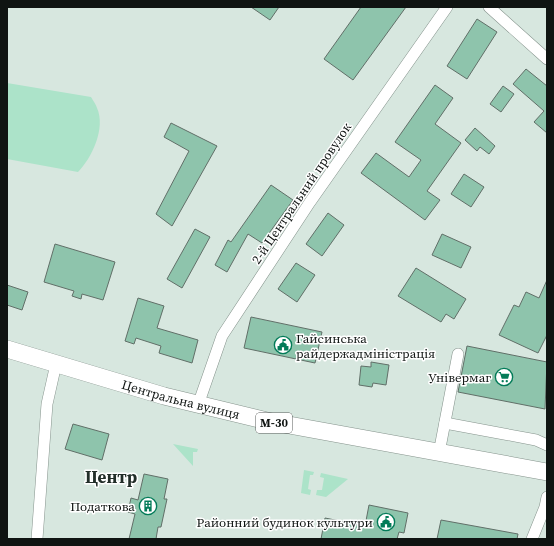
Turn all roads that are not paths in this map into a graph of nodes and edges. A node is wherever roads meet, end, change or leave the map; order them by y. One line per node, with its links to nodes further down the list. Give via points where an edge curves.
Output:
1 (447, 7): 7 (street, 2-й Центральний провулок, via 310,202 222,336)
2 (489, 7): 3 (street)
3 (547, 58)
4 (7, 349): 6 (highway, Центральна вулиця / М-30)
5 (458, 354): 8 (street)
6 (56, 364): 7 (highway, Центральна вулиця / М-30); 13 (street, via 47,404)
7 (198, 405): 10 (highway, Центральна вулиця / М-30, via 267,421)
8 (445, 423): 9 (street, via 536,440); 10 (street)
9 (547, 445)
10 (439, 453): 11 (highway, Центральна вулиця / М-30)
11 (547, 472)
12 (547, 497): 14 (street)
13 (36, 539)
14 (532, 539)

